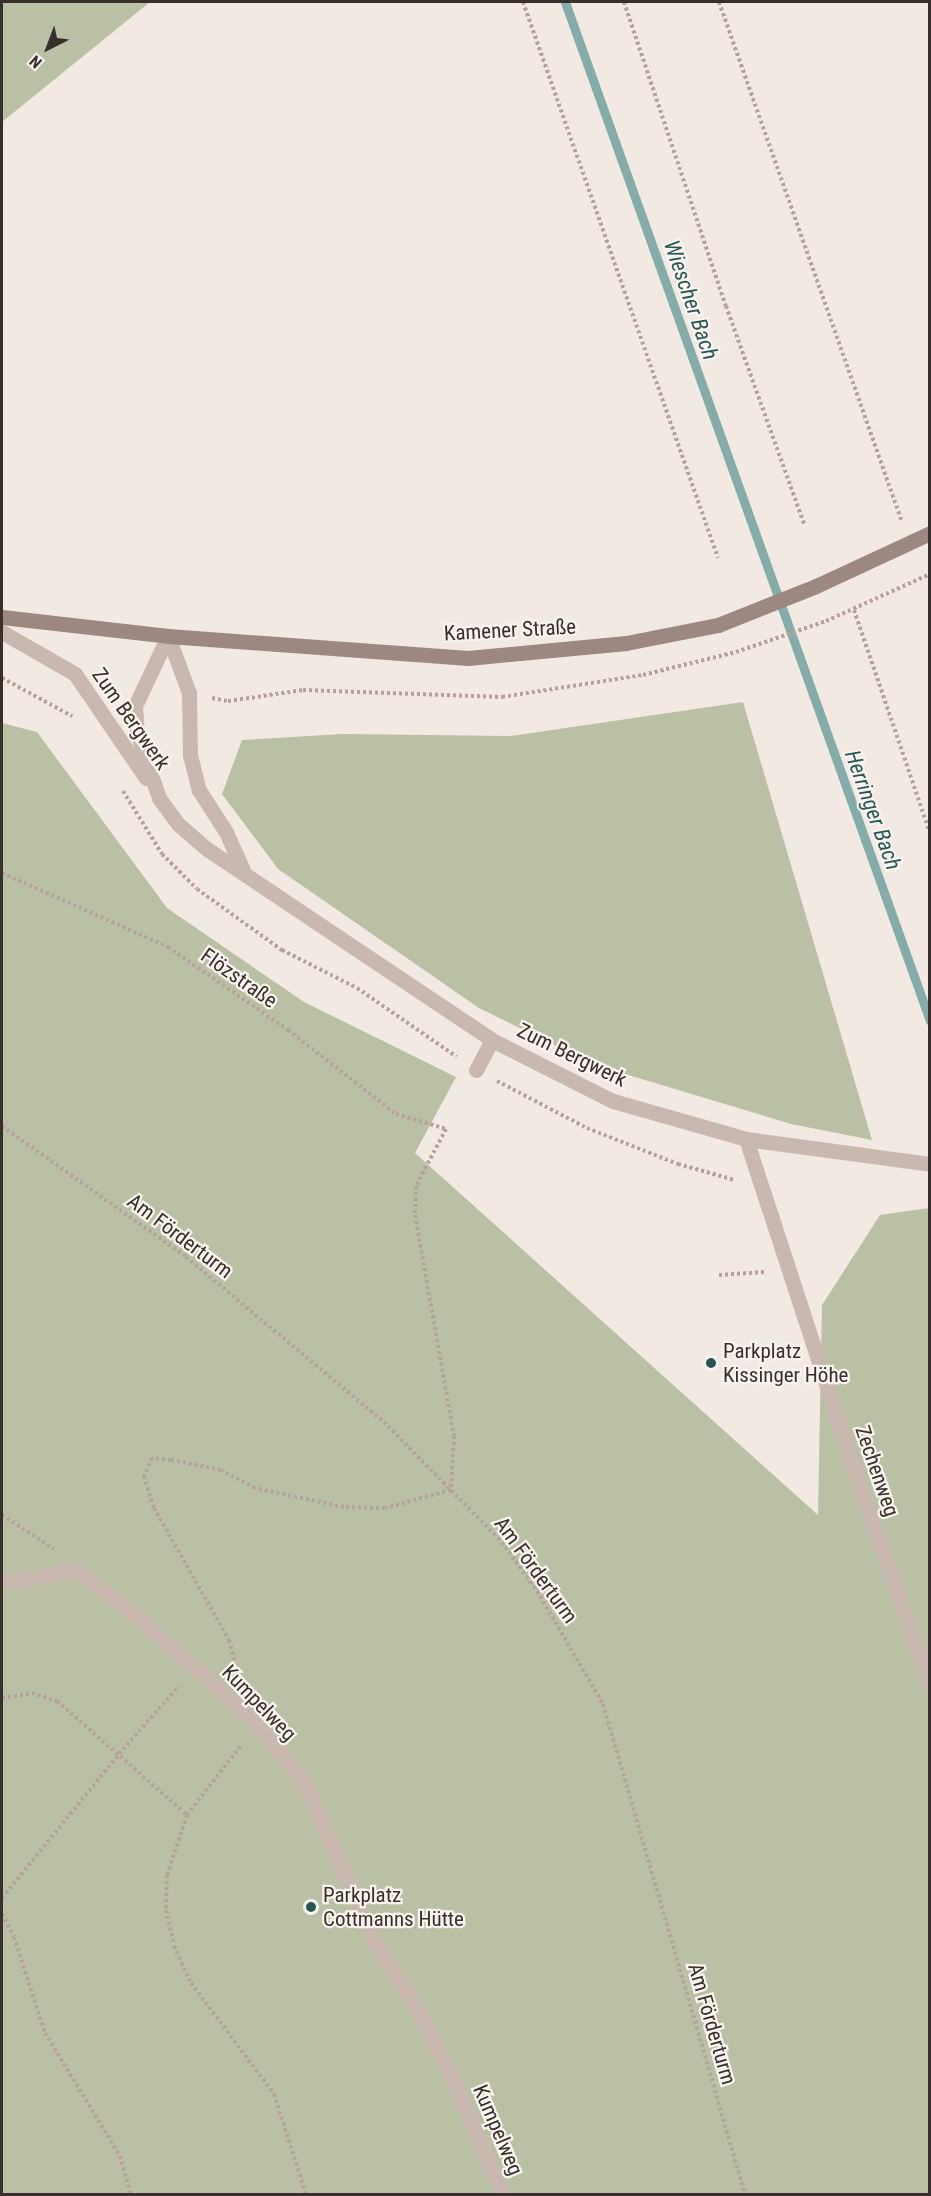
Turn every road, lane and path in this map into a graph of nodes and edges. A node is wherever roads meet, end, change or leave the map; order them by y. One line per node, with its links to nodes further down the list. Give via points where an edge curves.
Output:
1 (523, 2): 7 (path)
2 (624, 2): 4 (path)
3 (719, 2): 6 (path)
4 (804, 524)
5 (930, 533): 6 (main road, Kamener Straße)
6 (909, 543): 12 (main road, Kamener Straße, via 718,625 626,643 468,658)
7 (718, 558)
8 (930, 573): 9 (path)
9 (854, 610): 14 (path, via 736,652 644,675 502,697 303,690 228,701); 17 (path)
10 (2, 617): 12 (main road, Kamener Straße)
11 (2, 633): 15 (street, Zum Bergwerk, via 75,674)
12 (168, 636): 14 (street, Zum Bergwerk); 16 (street, Zum Bergwerk, via 135,706 137,734)
13 (2, 678): 15 (path, via 76,718)
14 (189, 693): 18 (street, Zum Bergwerk, via 190,755 199,790 226,832)
15 (95, 700): 16 (street, Zum Bergwerk)
16 (159, 798): 18 (street, Zum Bergwerk, via 178,824 207,849)
17 (930, 833)
18 (243, 870): 21 (street, Zum Bergwerk, via 351,948)
19 (2, 873): 29 (path, Flözstraße, via 168,947 288,1030 396,1114 446,1129 416,1186 415,1215 454,1436)
20 (423, 1034): 22 (path)
21 (492, 1040): 22 (street); 24 (street, Zum Bergwerk, via 613,1101)
22 (476, 1070): 26 (path, via 587,1128 678,1164)
23 (2, 1126): 29 (path, Am Förderturm, via 186,1257 384,1422)
24 (746, 1139): 25 (street, Zum Bergwerk); 26 (street, Zechenweg)
25 (930, 1164)
26 (761, 1188): 27 (street, Zechenweg)
27 (789, 1270): 28 (path); 34 (street, Zechenweg)
28 (718, 1275)
29 (451, 1490): 36 (path, via 385,1508 344,1507 255,1488 220,1470 152,1458 144,1476 154,1508 229,1640 241,1685); 45 (path, Am Förderturm, via 502,1542 531,1582 603,1704)
30 (2, 1515): 31 (path, via 52,1547)
31 (77, 1570): 32 (street); 33 (street, Kumpelweg)
32 (10, 1581)
33 (196, 1668): 36 (street, Kumpelweg); 38 (path)
34 (930, 1685)
35 (2, 1698): 38 (path, via 32,1693 57,1701)
36 (230, 1702): 37 (street, Kumpelweg)
37 (256, 1723): 39 (path, via 224,1772); 44 (street, Kumpelweg, via 306,1785 375,1941 416,2006)
38 (118, 1754): 39 (path); 40 (path)
39 (187, 1815): 43 (path, via 167,1875 166,1910 174,1946 191,1983 274,2094)
40 (2, 1898)
41 (2, 1914): 42 (path, via 14,1937 45,2033 120,2156)
42 (131, 2194)
43 (306, 2194)
44 (503, 2194)
45 (745, 2194)

